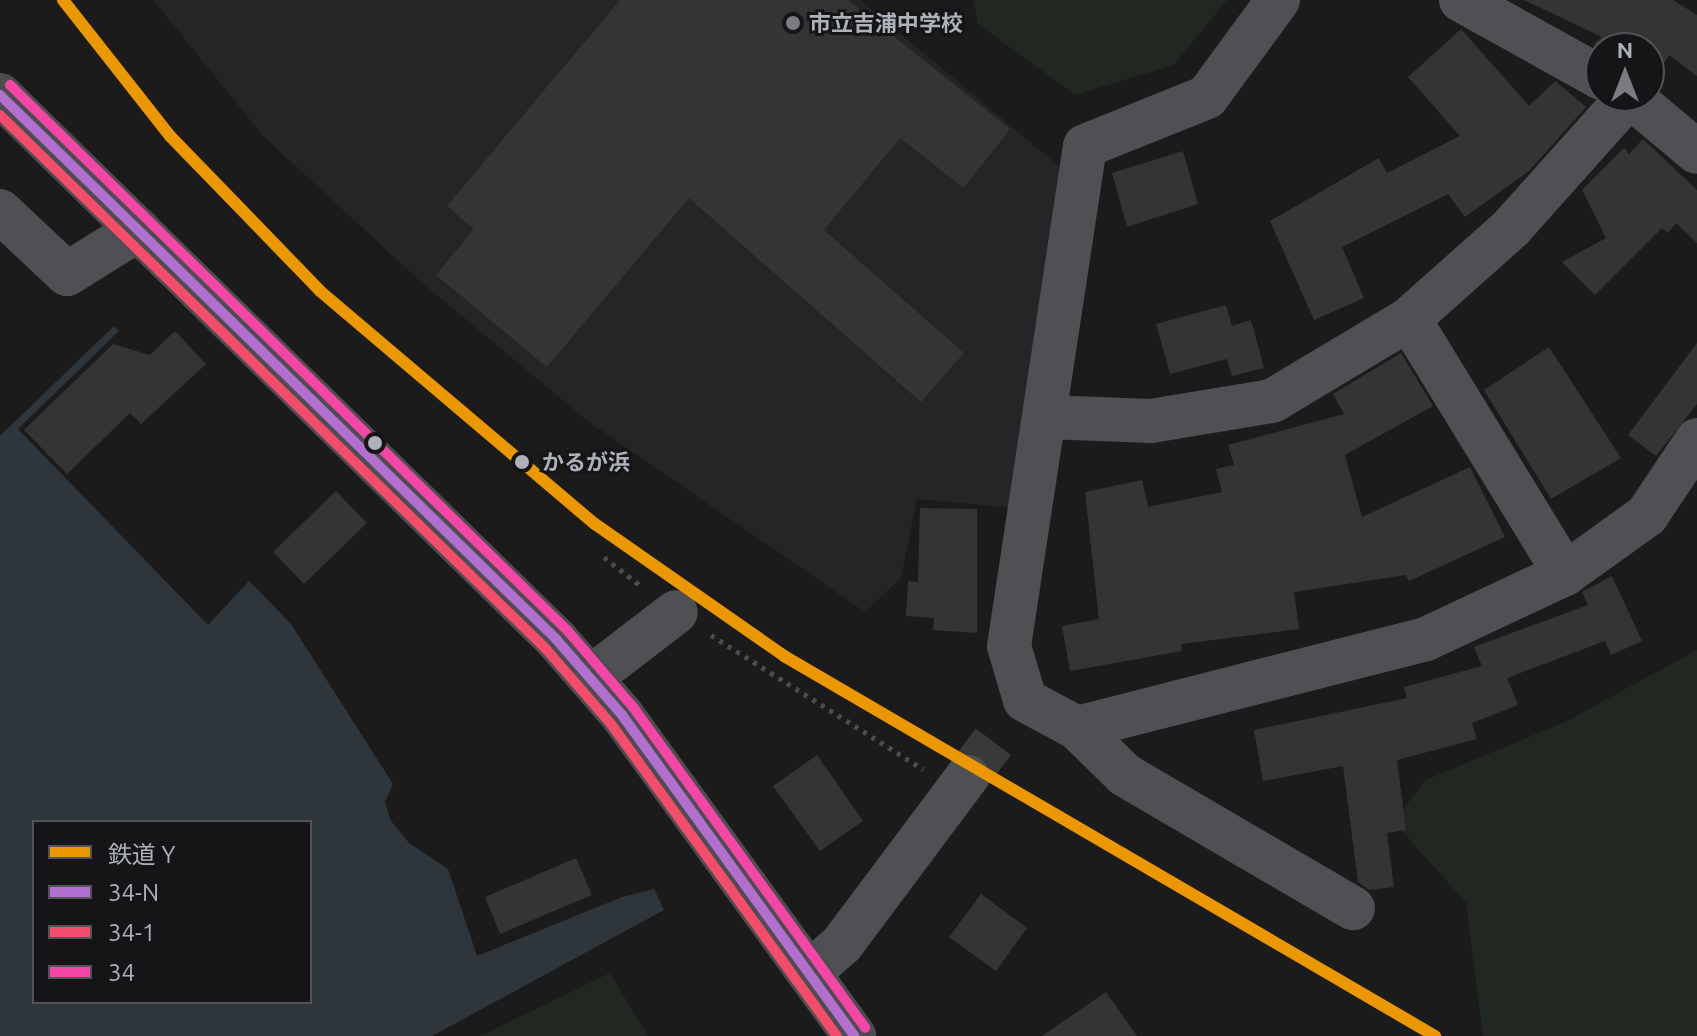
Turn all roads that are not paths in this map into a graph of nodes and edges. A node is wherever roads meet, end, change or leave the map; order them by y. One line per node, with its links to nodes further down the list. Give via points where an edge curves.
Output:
1 (1278, 0): 11 (street, via 1207,97 1085,146)
2 (1461, 0): 3 (street)
3 (1585, 69)
4 (0, 95): 9 (highway)
5 (1616, 112): 10 (street, via 1511,228)
6 (1649, 112): 7 (street)
7 (1697, 152)
8 (0, 211): 9 (street, via 67,274)
9 (138, 230): 15 (highway)
10 (1409, 319): 11 (street, via 1272,401 1151,421); 13 (street)
11 (1046, 417): 16 (street, via 1009,646 1015,713)
12 (1697, 440): 13 (street, via 1647,515)
13 (1565, 574): 16 (street, via 1426,639)
14 (676, 612): 15 (street)
15 (590, 678): 19 (highway)
16 (1077, 728): 18 (street, via 1125,775)
17 (962, 784): 19 (street, via 842,944)
18 (1353, 908)
19 (809, 973): 20 (highway)
20 (854, 1036)

